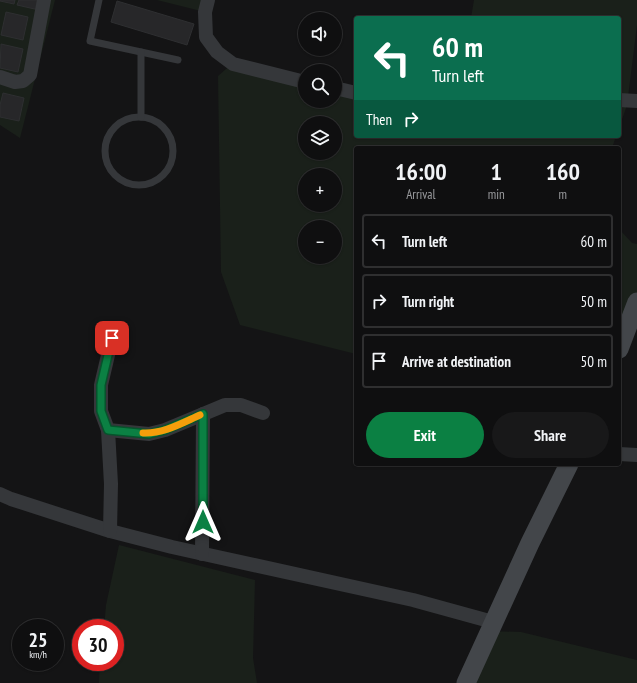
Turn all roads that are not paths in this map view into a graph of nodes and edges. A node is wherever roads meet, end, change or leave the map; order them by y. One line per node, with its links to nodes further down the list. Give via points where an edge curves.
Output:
1 (44, 0): 6 (street, via 30,75 23,82)
2 (99, 0): 4 (lane, via 90,41)
3 (208, 0): 7 (street, via 205,12 206,37 217,52 233,64)
4 (141, 52): 5 (lane); 12 (lane)
5 (178, 60)
6 (0, 78)
7 (298, 80)
8 (342, 89): 9 (street)
9 (354, 92)
10 (621, 100): 11 (street)
11 (637, 102)
12 (140, 117): 12 (lane, via 152,119 169,133 174,155 164,176 155,183 132,186 113,174 107,164 106,142 119,123 129,118)
13 (637, 302): 15 (street)
14 (112, 338): 18 (street, via 101,385 101,411)
15 (621, 344)
16 (263, 413): 17 (street, via 241,405 225,404)
17 (203, 414): 18 (street, via 149,434); 24 (street)
18 (108, 430): 23 (street)
19 (621, 454): 20 (street)
20 (637, 455)
21 (569, 466): 25 (street)
22 (0, 494): 23 (street)
23 (110, 531): 24 (street)
24 (202, 554): 25 (street, via 413,600)
25 (493, 622): 26 (street)
26 (466, 683)

